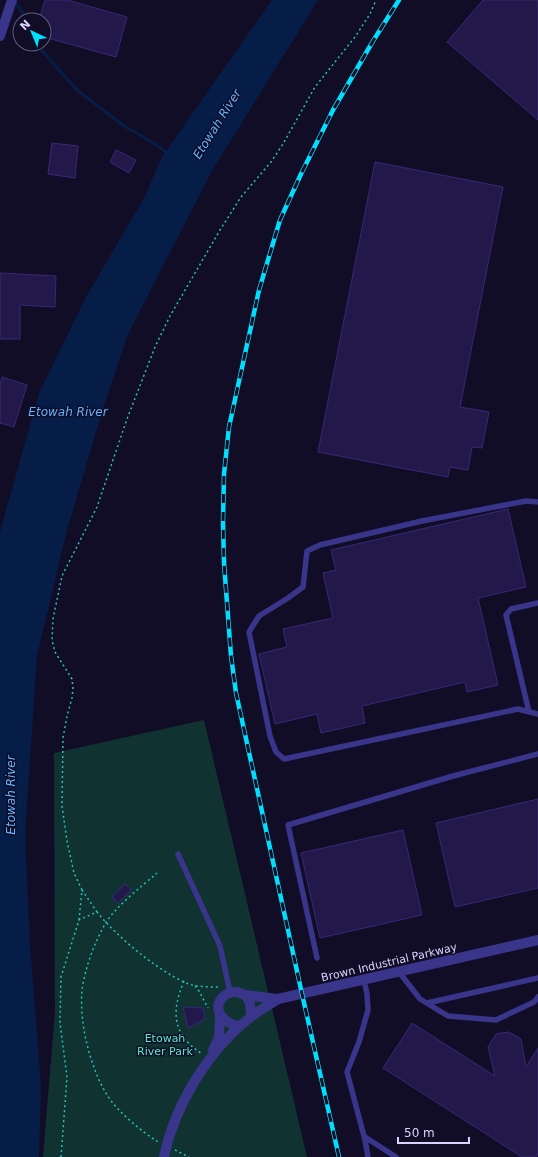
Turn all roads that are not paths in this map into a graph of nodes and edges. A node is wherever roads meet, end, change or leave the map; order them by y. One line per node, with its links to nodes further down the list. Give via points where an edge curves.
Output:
1 (12, 0): 2 (street)
2 (0, 36)
3 (538, 502): 5 (lane, via 526,501 422,522 307,550 303,587 258,616 249,632 270,736 276,752 284,759 518,709)
4 (538, 603): 5 (lane, via 511,609 506,615)
5 (529, 712): 6 (lane)
6 (538, 714)
7 (538, 754): 10 (lane, via 453,776 288,825)
8 (178, 854): 14 (lane, via 220,946)
9 (538, 940): 11 (street, Brown Industrial Parkway)
10 (317, 958)
11 (400, 972): 13 (street, Brown Industrial Parkway); 18 (lane, via 420,999)
12 (538, 978): 18 (lane)
13 (364, 980): 17 (street, Brown Industrial Parkway); 23 (lane, via 368,1010 347,1072)
14 (229, 989): 15 (street); 19 (street, via 219,1003)
15 (244, 995): 17 (street, Brown Industrial Parkway); 20 (street, via 250,1006)
16 (538, 997): 18 (lane, via 534,1002 496,1020 448,1016)
17 (278, 999): 20 (street)
18 (427, 1003)
19 (220, 1016): 21 (street, via 224,1021); 22 (street, via 219,1037)
20 (251, 1017): 21 (street)
21 (240, 1026): 22 (street)
22 (209, 1060): 24 (street, via 183,1104)
23 (365, 1137): 25 (lane); 26 (lane)
24 (164, 1157)
25 (368, 1157)
26 (396, 1157)

